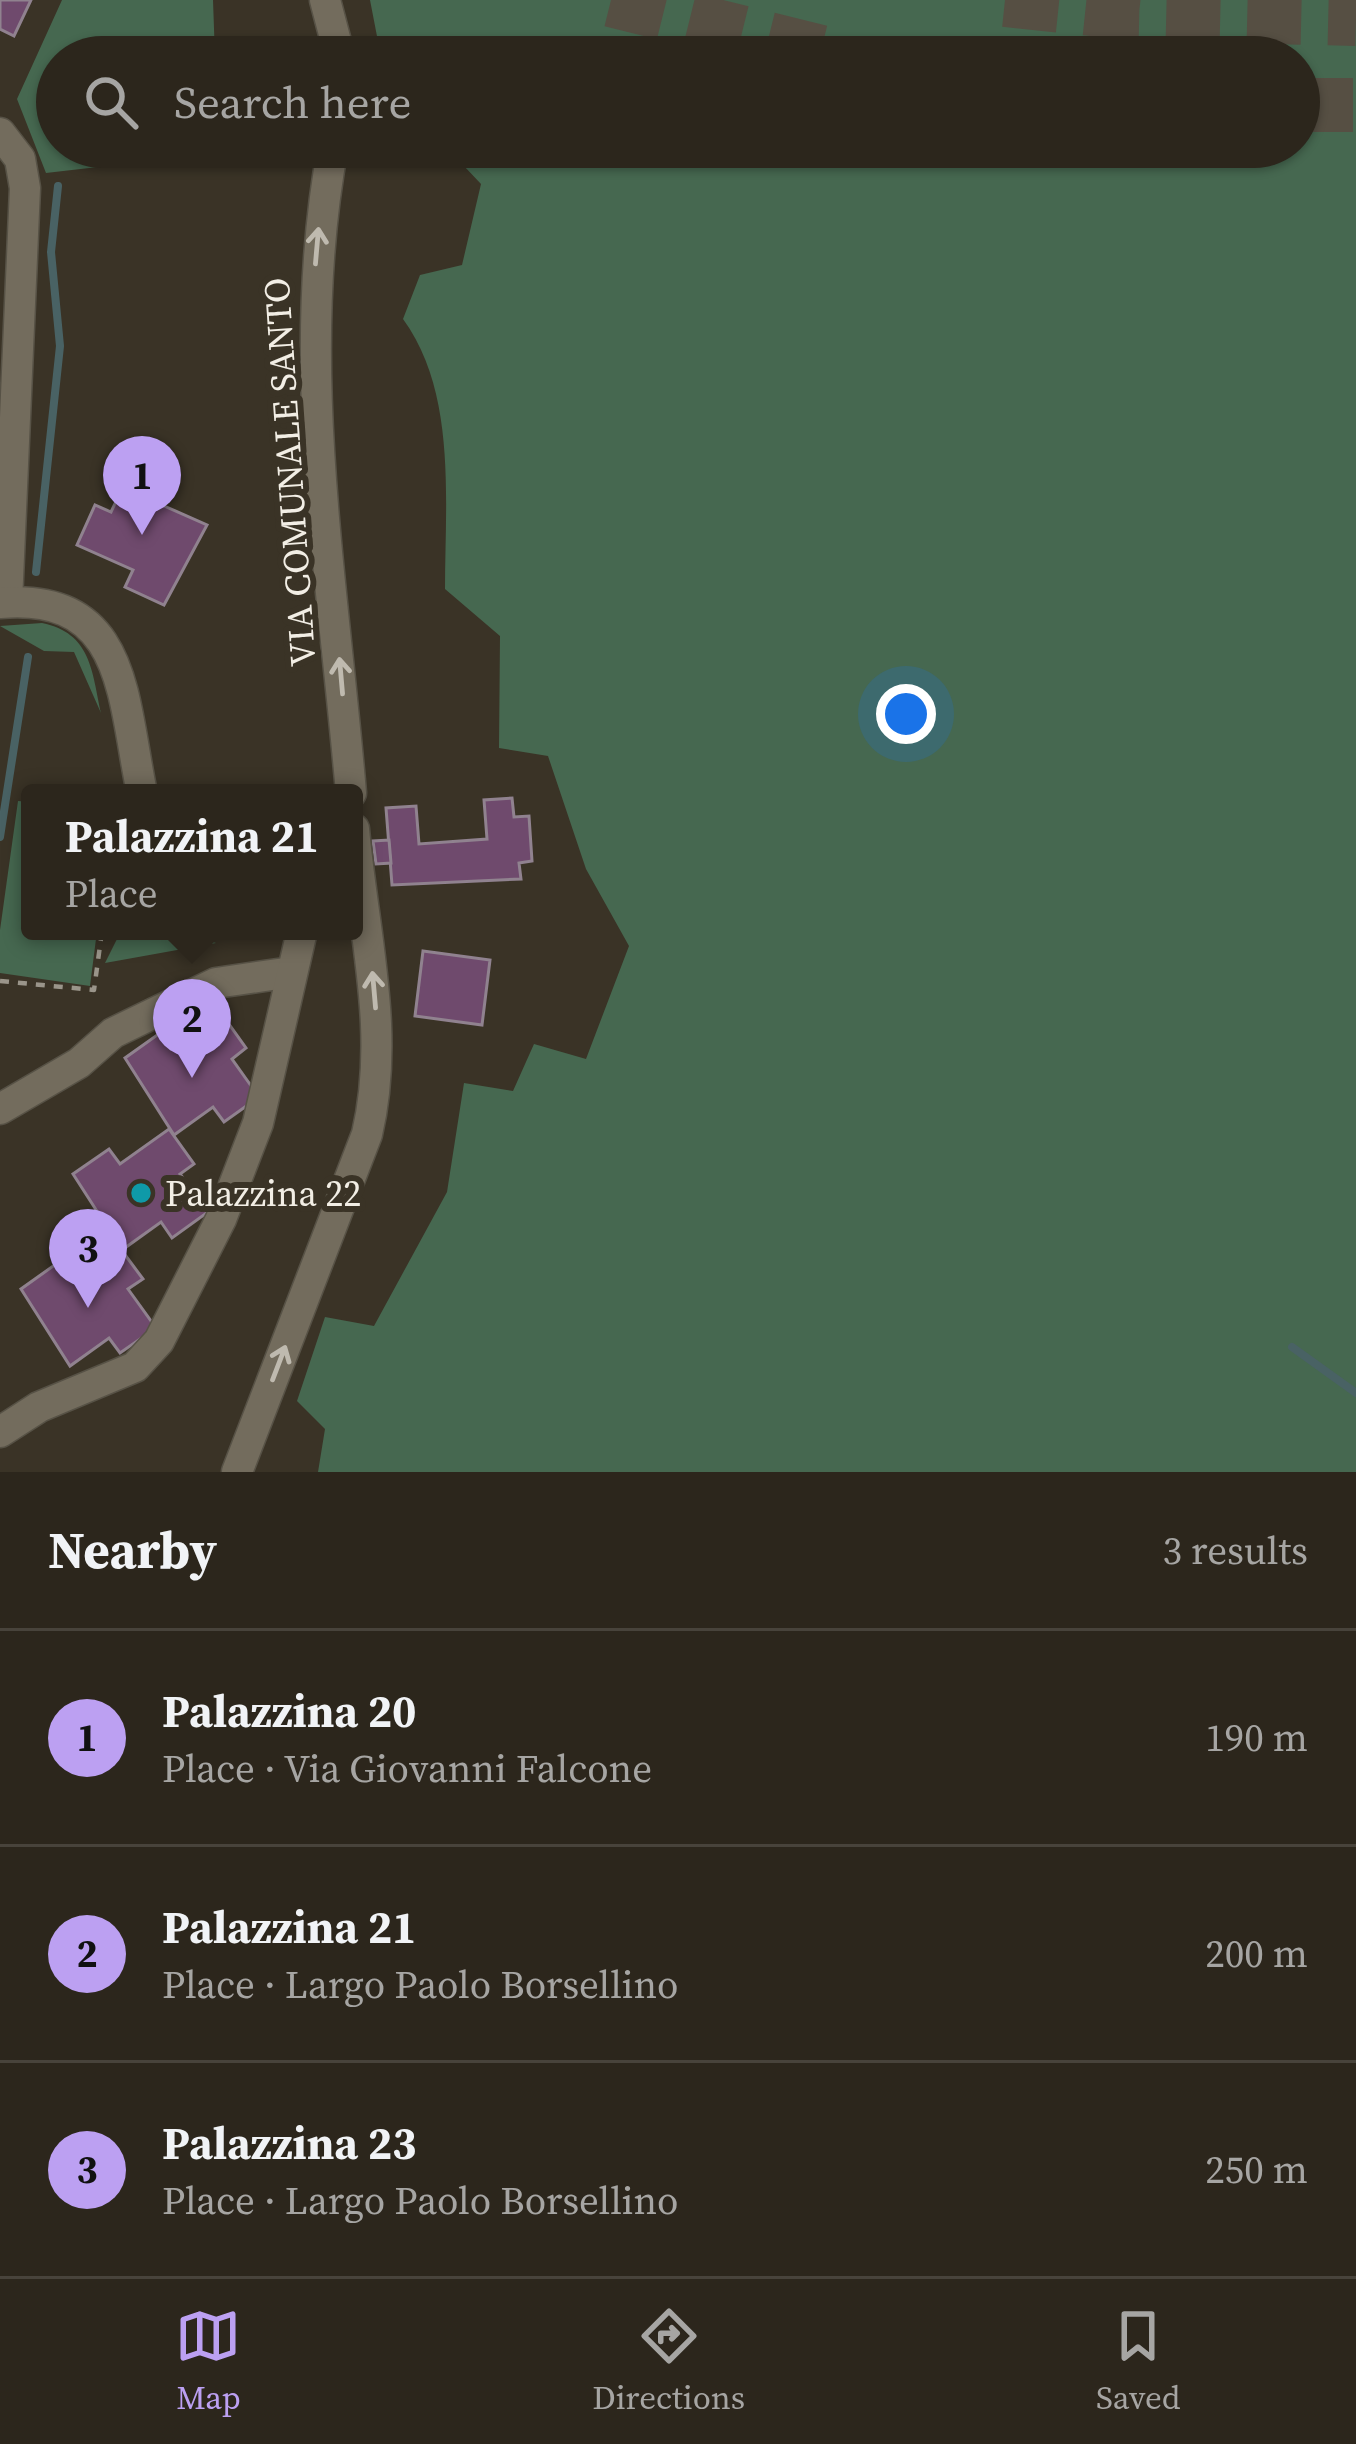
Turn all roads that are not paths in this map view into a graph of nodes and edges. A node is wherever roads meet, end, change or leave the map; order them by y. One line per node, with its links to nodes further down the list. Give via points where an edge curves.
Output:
1 (325, 0): 2 (street)
2 (334, 36)
3 (0, 133): 5 (street, via 20,159 25,188)
4 (329, 168): 7 (street, VIA COMUNALE SANTO, one-way to 4, via 313,329)
5 (3, 602): 6 (street, via 61,605 94,626 105,641)
6 (140, 784)
7 (350, 784)
8 (363, 927): 13 (street, one-way to 8, via 368,1134 376,1018)
9 (300, 940): 10 (street)
10 (292, 972): 11 (street, via 216,983 113,1033 80,1063); 12 (street, via 270,1084 241,1171 159,1341 135,1367)
11 (0, 1109)
12 (1, 1427)
13 (238, 1472)

